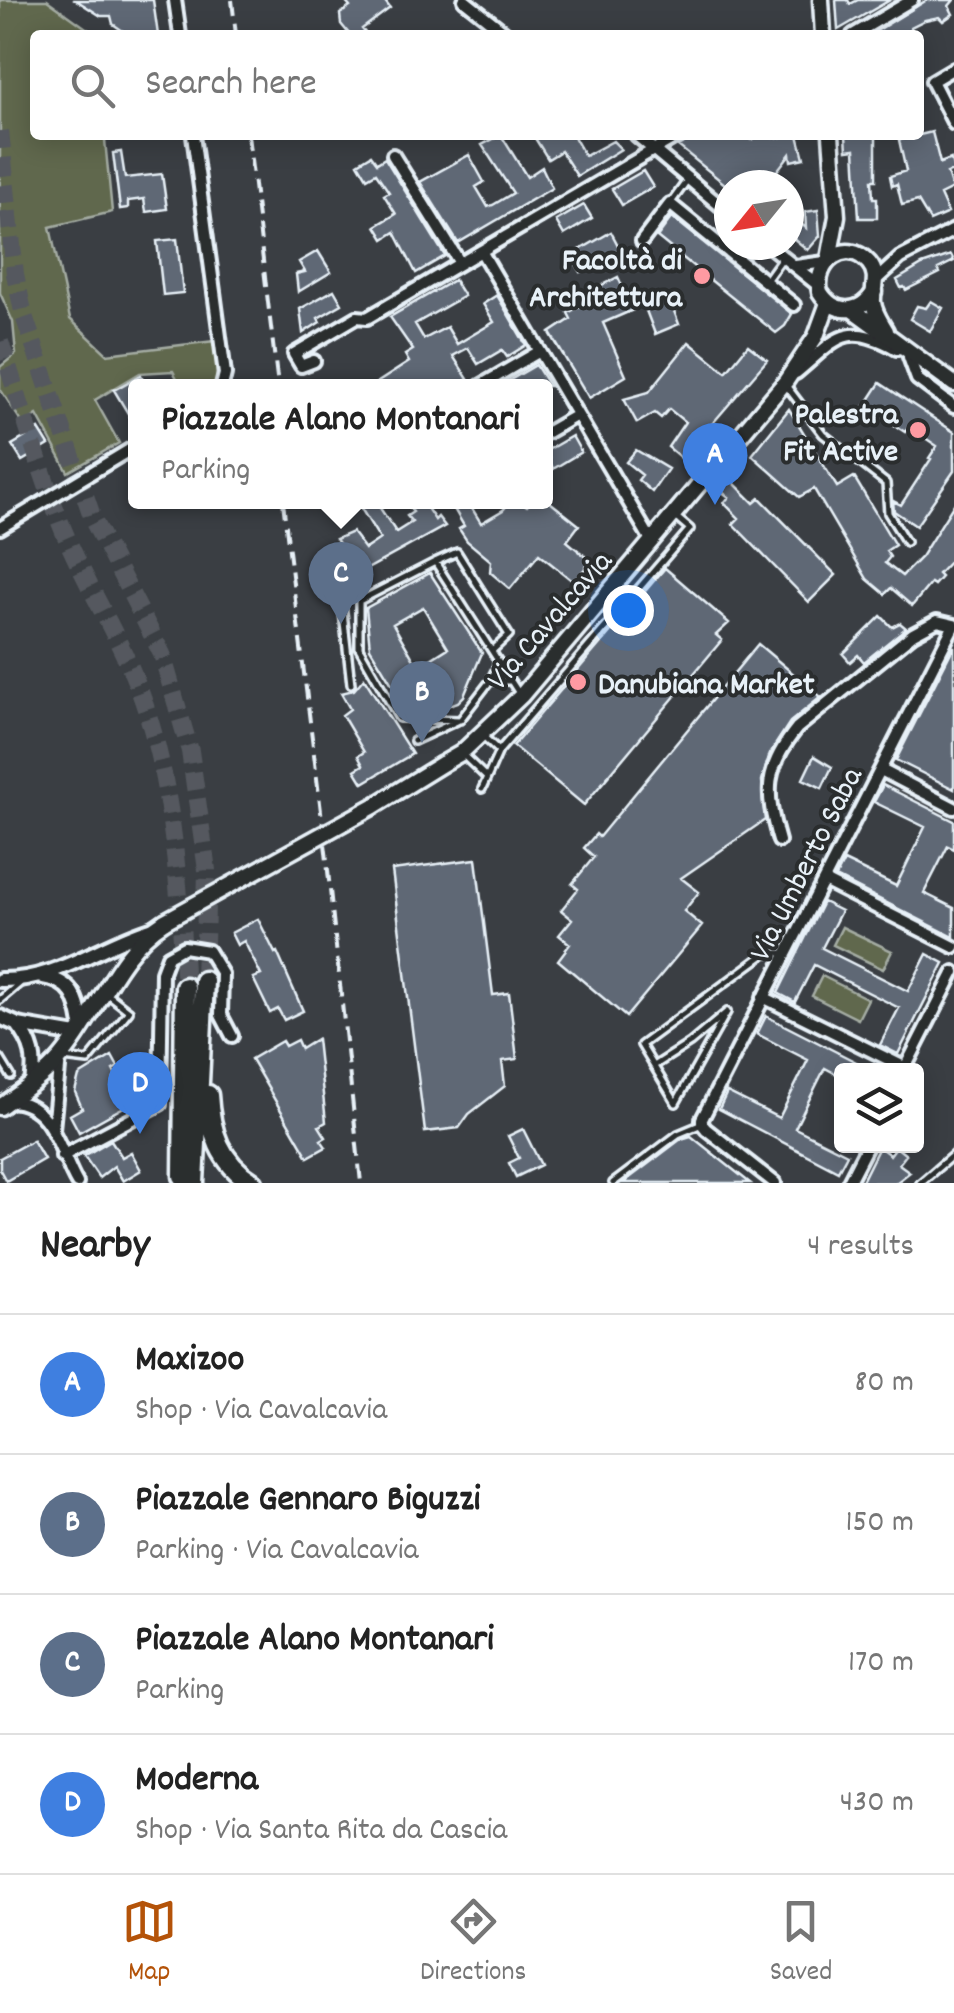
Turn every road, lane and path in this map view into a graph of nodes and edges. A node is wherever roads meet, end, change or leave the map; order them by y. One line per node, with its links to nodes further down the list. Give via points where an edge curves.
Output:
1 (175, 0): 5 (street)
2 (464, 0): 6 (street)
3 (821, 0): 7 (main road)
4 (912, 0): 8 (street)
5 (179, 30)
6 (502, 30)
7 (824, 30)
8 (861, 30)
9 (954, 68): 10 (street, via 932,81)
10 (954, 124)
11 (194, 140): 43 (street)
12 (642, 140): 15 (street)
13 (670, 140): 15 (street)
14 (831, 140): 20 (main road)
15 (654, 149): 17 (street); 23 (street)
16 (393, 155): 30 (street)
17 (688, 179): 18 (street); 19 (lane)
18 (714, 201)
19 (670, 204): 22 (street); 32 (street)
20 (837, 216): 24 (main road); 28 (main road)
21 (954, 230): 25 (street)
22 (642, 241)
23 (481, 250): 30 (street); 40 (street)
24 (853, 253): 28 (main road); 29 (main road)
25 (900, 258): 29 (street); 34 (street)
26 (782, 260): 32 (lane)
27 (787, 260): 31 (street)
28 (827, 261): 31 (street); 33 (main road)
29 (869, 262): 34 (main road)
30 (460, 263): 42 (street, via 294,354 301,366)
31 (796, 266): 33 (street)
32 (764, 282): 36 (street)
33 (818, 286): 35 (main road)
34 (875, 286): 37 (main road); 38 (main road, via 876,312)
35 (828, 303): 37 (main road); 39 (main road, Via Cavalcavia)
36 (794, 305)
37 (851, 310): 38 (main road); 39 (main road, Via Cavalcavia)
38 (886, 331): 45 (main road)
39 (816, 336): 46 (main road, Via Cavalcavia)
40 (540, 351): 44 (street); 48 (street)
41 (909, 357): 45 (street, Via Cavalcavia); 46 (street, Via Cavalcavia, via 853,333); 47 (street, via 917,379)
42 (314, 361)
43 (222, 379)
44 (492, 379)
45 (952, 379)
46 (785, 382): 51 (main road, Via Cavalcavia); 53 (lane, via 823,434 886,483 888,514)
47 (954, 407)
48 (578, 415): 49 (street); 54 (street)
49 (553, 429)
50 (128, 451): 52 (street)
51 (673, 514): 54 (main road, Via Cavalcavia); 56 (lane, via 690,529)
52 (0, 528)
53 (906, 542)
54 (647, 545): 56 (lane); 58 (main road, Via Cavalcavia)
55 (434, 562): 62 (lane, via 359,601); 63 (lane); 63 (lane, via 457,552 509,635)
56 (660, 564): 59 (lane)
57 (340, 586): 64 (lane)
58 (601, 601): 59 (lane); 61 (main road, Via Cavalcavia)
59 (617, 614): 65 (lane)
60 (954, 625): 78 (street, Via Umberto Saba); 82 (street, via 937,621 913,634 782,746 768,788)
61 (568, 639): 65 (lane); 67 (main road, Via Cavalcavia)
62 (360, 648): 64 (lane); 73 (lane, via 399,718)
63 (492, 651): 66 (lane)
64 (347, 652): 70 (lane)
65 (585, 652): 71 (lane)
66 (498, 662): 68 (lane); 69 (lane)
67 (536, 678): 71 (lane); 72 (main road, Via Cavalcavia)
68 (490, 680): 69 (lane); 73 (lane)
69 (511, 681): 72 (lane)
70 (351, 684)
71 (551, 691): 76 (lane)
72 (521, 696): 74 (main road, Via Cavalcavia)
73 (460, 720): 75 (lane)
74 (481, 734): 76 (lane); 77 (main road, Via Cavalcavia)
75 (414, 741)
76 (499, 751): 79 (lane)
77 (461, 752): 79 (lane); 84 (main road, Via Cavalcavia, bridge)
78 (880, 770): 81 (street); 83 (street, Via Umberto Saba)
79 (486, 778): 80 (lane)
80 (482, 789)
81 (954, 808)
82 (779, 841)
83 (824, 882): 85 (street); 86 (street, Via Umberto Saba)
84 (160, 924): 88 (street, Via Cavalcavia); 92 (main road)
85 (954, 946)
86 (786, 953): 93 (street, Via Umberto Saba); 104 (lane, via 766,953 641,1045)
87 (954, 972): 103 (street)
88 (34, 978): 89 (street, Via Cavalcavia); 94 (lane); 97 (street, via 65,983 74,994)
89 (0, 980)
90 (204, 980): 99 (highway)
91 (185, 987): 114 (highway)
92 (104, 992): 97 (main road); 101 (lane, via 130,1012 88,1061)
93 (763, 998): 102 (street); 109 (street, Via Umberto Saba)
94 (0, 1000)
95 (0, 1018): 96 (street)
96 (18, 1025): 97 (street); 106 (street, via 34,1055)
97 (79, 1030): 101 (main road)
98 (232, 1036): 113 (street, via 221,1014 222,974 208,951 184,947 168,956 162,972 160,1104)
99 (201, 1038): 117 (highway); 118 (highway, via 216,1142)
100 (0, 1058): 105 (lane)
101 (60, 1058): 106 (main road); 108 (street)
102 (893, 1063)
103 (908, 1063)
104 (654, 1066): 104 (lane, via 676,1103 727,1012 690,1042)
105 (11, 1076)
106 (32, 1083): 107 (main road); 108 (street)
107 (4, 1104): 110 (street, via 33,1106)
108 (56, 1104): 110 (street)
109 (702, 1124): 119 (lane); 120 (street)
110 (54, 1130): 113 (street)
111 (863, 1153): 115 (street)
112 (954, 1154): 121 (lane)
113 (62, 1156): 116 (street)
114 (182, 1177)
115 (849, 1182)
116 (76, 1183)
117 (194, 1183)
118 (252, 1183)
119 (613, 1183)
120 (776, 1183)
121 (920, 1183)

